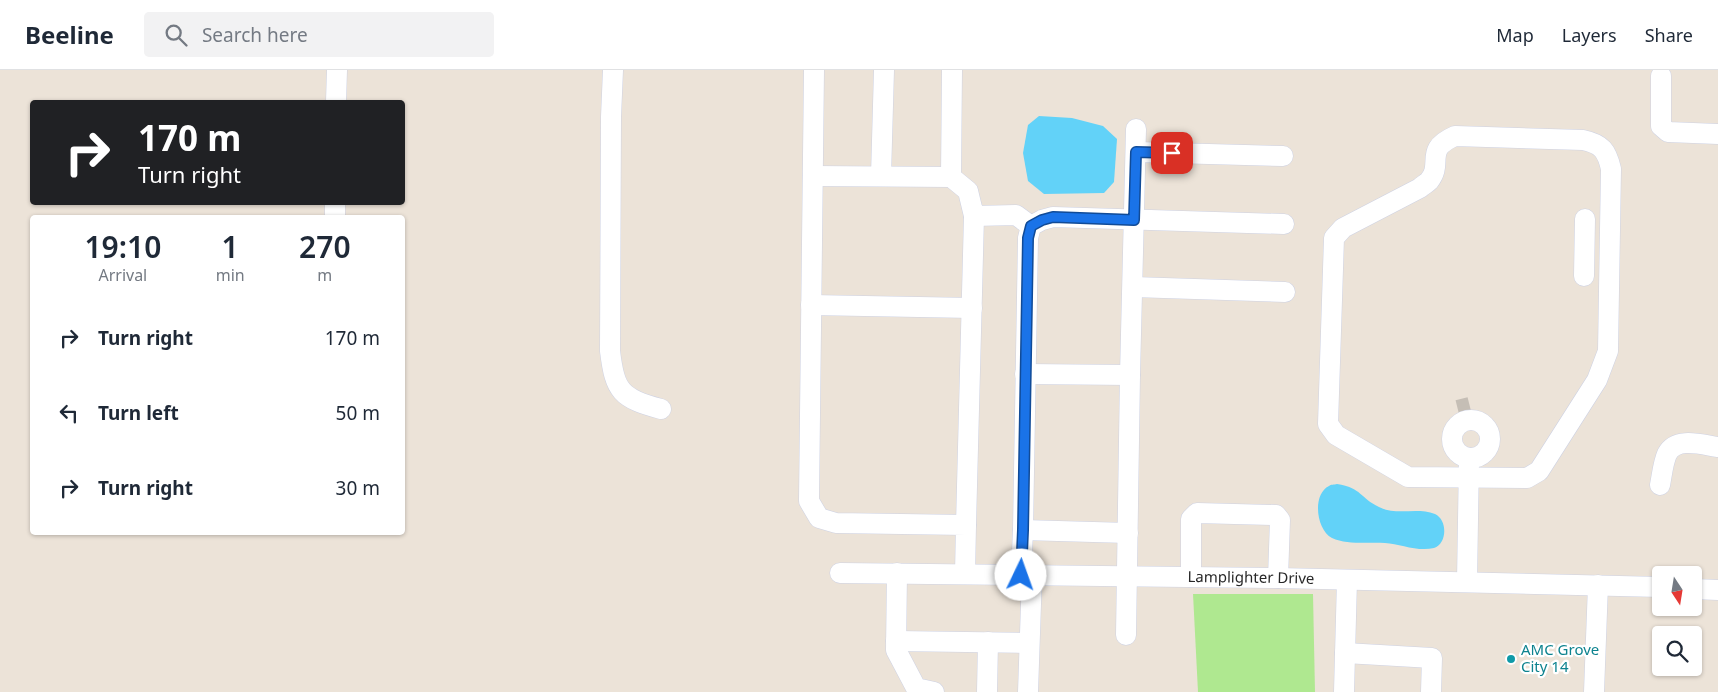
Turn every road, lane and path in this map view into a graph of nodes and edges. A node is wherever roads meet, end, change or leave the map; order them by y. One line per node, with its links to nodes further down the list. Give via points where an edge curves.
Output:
1 (337, 70): 7 (street)
2 (614, 70): 29 (street, via 610,351 613,376 622,393 638,403)
3 (814, 70): 12 (street)
4 (884, 70): 13 (street)
5 (952, 70): 14 (street)
6 (1661, 76): 9 (street, via 1661,126 1668,132)
7 (336, 100)
8 (1136, 129): 10 (street)
9 (1718, 134)
10 (1136, 152): 11 (street); 16 (street)
11 (1283, 156)
12 (813, 176): 13 (street); 25 (street)
13 (881, 176): 14 (street)
14 (951, 177): 15 (street, via 968,191)
15 (974, 216): 19 (street, via 1016,215); 26 (street)
16 (1134, 220): 18 (street); 19 (street, via 1053,217); 23 (street)
17 (1585, 220): 20 (street)
18 (1284, 224)
19 (1031, 226): 27 (street, via 1028,238)
20 (1585, 241): 21 (street); 22 (street)
21 (1610, 242): 33 (street, via 1608,351 1597,380 1539,471 1527,478); 33 (street, via 1611,169 1606,152 1599,146 1583,140 1455,136 1436,150 1430,180 1343,228 1334,238 1328,424 1336,435 1408,476)
22 (1584, 276)
23 (1133, 287): 24 (street); 28 (street)
24 (1285, 292)
25 (811, 305): 26 (street); 35 (street, via 809,501 819,518 836,523)
26 (972, 308): 35 (street)
27 (1026, 374): 28 (street); 36 (street)
28 (1130, 375): 37 (street)
29 (661, 409)
30 (1489, 434): 31 (street, via 1477,421 1465,421 1454,429); 31 (street, via 1488,422 1483,415 1464,409 1449,419); 33 (street, via 1489,446)
31 (1452, 441): 33 (street)
32 (1718, 447): 34 (street, via 1694,443 1673,447 1667,454)
33 (1469, 468): 46 (street)
34 (1660, 484)
35 (966, 525): 40 (street)
36 (1023, 530): 37 (street); 41 (street)
37 (1128, 533): 42 (street)
38 (840, 573): 39 (street, Lamplighter Drive)
39 (897, 573): 40 (street, Lamplighter Drive); 52 (street)
40 (965, 574): 41 (street, Lamplighter Drive)
41 (1026, 575): 42 (street, Lamplighter Drive); 54 (street)
42 (1128, 577): 43 (street, Lamplighter Drive); 51 (street)
43 (1191, 577): 44 (street, Lamplighter Drive); 44 (street, via 1191,519 1197,513 1276,515 1280,520)
44 (1278, 578): 45 (street, Lamplighter Drive)
45 (1347, 580): 46 (street, Lamplighter Drive); 55 (street)
46 (1467, 582): 47 (street, Lamplighter Drive)
47 (1598, 585): 48 (street, Lamplighter Drive); 61 (street)
48 (1652, 587)
49 (1702, 589): 50 (street)
50 (1718, 590)
51 (1126, 635)
52 (896, 641): 53 (street); 56 (street, via 896,650)
53 (988, 642): 54 (street); 57 (street)
54 (1029, 643): 58 (street)
55 (1345, 653): 59 (street); 60 (street, via 1432,658)
56 (922, 691)
57 (987, 692)
58 (1028, 692)
59 (1344, 692)
60 (1431, 692)
61 (1594, 692)

